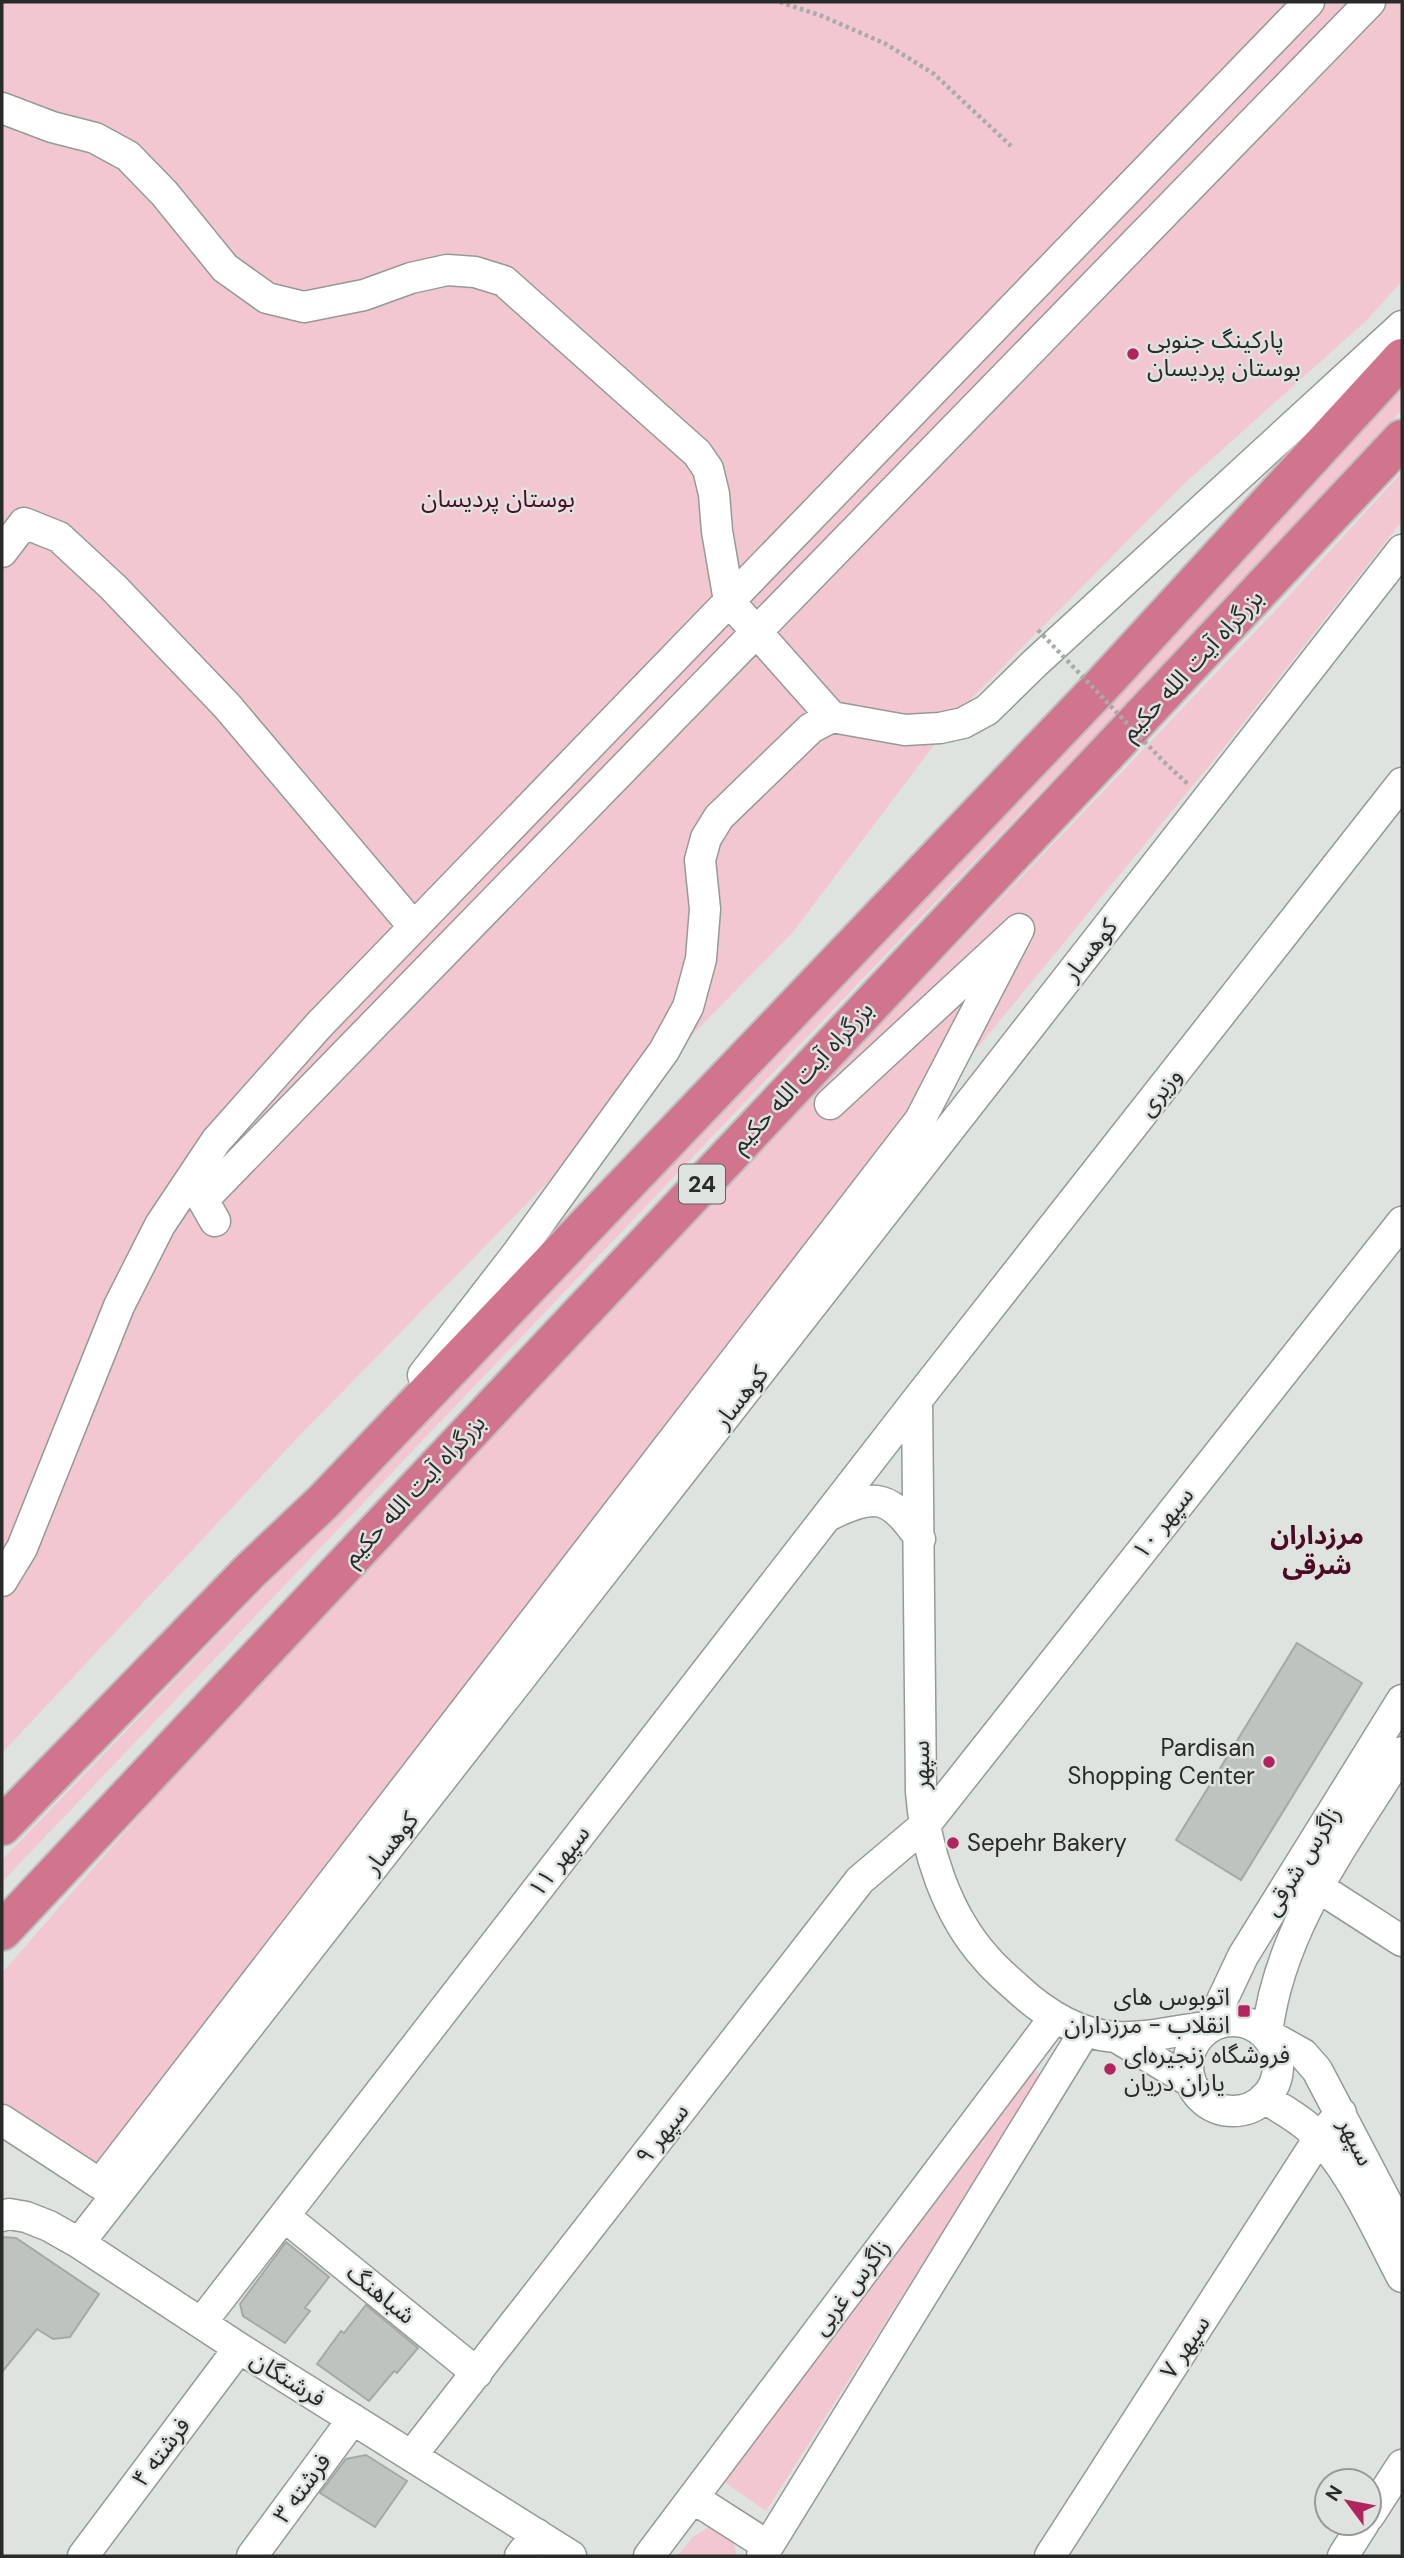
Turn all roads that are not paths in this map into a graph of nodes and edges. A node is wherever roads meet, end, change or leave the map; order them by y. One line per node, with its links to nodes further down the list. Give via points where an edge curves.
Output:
1 (1309, 2): 9 (street)
2 (1370, 2): 10 (street)
3 (2, 108): 9 (street, via 95,138 128,156 225,268 267,298 304,307 447,270 504,281 697,453 708,469 714,494)
4 (1402, 326): 11 (street, via 988,710 963,723 913,730)
5 (1402, 358): 19 (highway, 24, via 1105,682)
6 (1402, 439): 28 (highway, بزرگراه آیت الله حکیم / 24)
7 (1402, 550): 45 (street, کوهسار)
8 (2, 552): 14 (street, via 24,523 59,537 77,553 227,706)
9 (729, 601): 10 (street); 14 (street)
10 (756, 631): 11 (street); 16 (street, via 203,1200)
11 (831, 718): 19 (street, via 811,728 706,838 700,860 705,909 701,960 688,1007 664,1051 516,1255)
12 (1402, 783): 13 (street, وزیری)
13 (1391, 819): 18 (street, وزیری)
14 (414, 927): 22 (street, via 216,1141 160,1225 119,1306 22,1548)
15 (830, 1104): 40 (street, via 1019,929 920,1120 100,2184)
16 (215, 1221)
17 (1402, 1222): 25 (street, سپهر ۱۰)
18 (917, 1400): 20 (street, سپهر ۱۱); 21 (street, سپهر)
19 (323, 1502): 26 (highway, 24)
20 (827, 1517): 21 (street, via 852,1503 879,1501 895,1508); 43 (street, سپهر ۱۱)
21 (920, 1539): 25 (street, سپهر)
22 (2, 1581)
23 (1402, 1700): 30 (street, زاگرس شرقی)
24 (1402, 1752): 27 (street, زاگرس شرقی)
25 (925, 1825): 32 (street, سپهر, via 944,1889 973,1942); 49 (street, سپهر ۹, via 860,1880)
26 (2, 1826)
27 (1318, 1887): 29 (street); 31 (street, زاگرس شرقی)
28 (2, 1931)
29 (1402, 1941)
30 (1243, 1956): 31 (street, via 1242,1975 1254,1987 1263,1986); 33 (street, زاگرس شرقی)
31 (1281, 1966): 35 (street, زاگرس شرقی)
32 (1054, 2018): 34 (street, سپهر); 54 (street, زاگرس غربی)
33 (1210, 2026): 35 (street, via 1240,2020); 36 (street); 37 (street, via 1190,2051)
34 (1085, 2031): 36 (street, سپهر); 57 (street)
35 (1267, 2034): 38 (street, via 1279,2069); 39 (street, سپهر, via 1303,2054)
36 (1115, 2037): 37 (street)
37 (1191, 2082): 38 (street, via 1211,2106 1226,2111 1241,2111)
38 (1264, 2098): 41 (street, سپهر, via 1295,2116)
39 (1341, 2113): 41 (street, سپهر ۷); 44 (street, سپهر)
40 (2, 2120)
41 (1319, 2138): 44 (street, سپهر); 62 (street, سپهر ۷)
42 (2, 2216): 45 (street, فرشتگان, via 26,2217)
43 (284, 2216): 47 (street, سپهر ۱۱); 49 (street, شباهنگ)
44 (1398, 2233): 46 (street, سپهر)
45 (79, 2243): 47 (street, فرشتگان)
46 (1402, 2277)
47 (201, 2323): 48 (street, فرشتگان)
48 (239, 2348): 50 (street, فرشتگان); 58 (street, فرشته ۴)
49 (477, 2373): 51 (street, سپهر ۹)
50 (353, 2419): 51 (street, فرشتگان); 59 (street, فرشته ۳)
51 (412, 2455): 56 (street, فرشتگان)
52 (1402, 2465): 53 (street)
53 (1383, 2494)
54 (693, 2498): 57 (street); 61 (street, زاگرس غربی)
55 (1355, 2537): 63 (street)
56 (528, 2545): 60 (street, فرشتگان)
57 (765, 2551)
58 (83, 2556)
59 (252, 2556)
60 (571, 2556)
61 (649, 2556)
62 (1050, 2556)
63 (1343, 2556)

